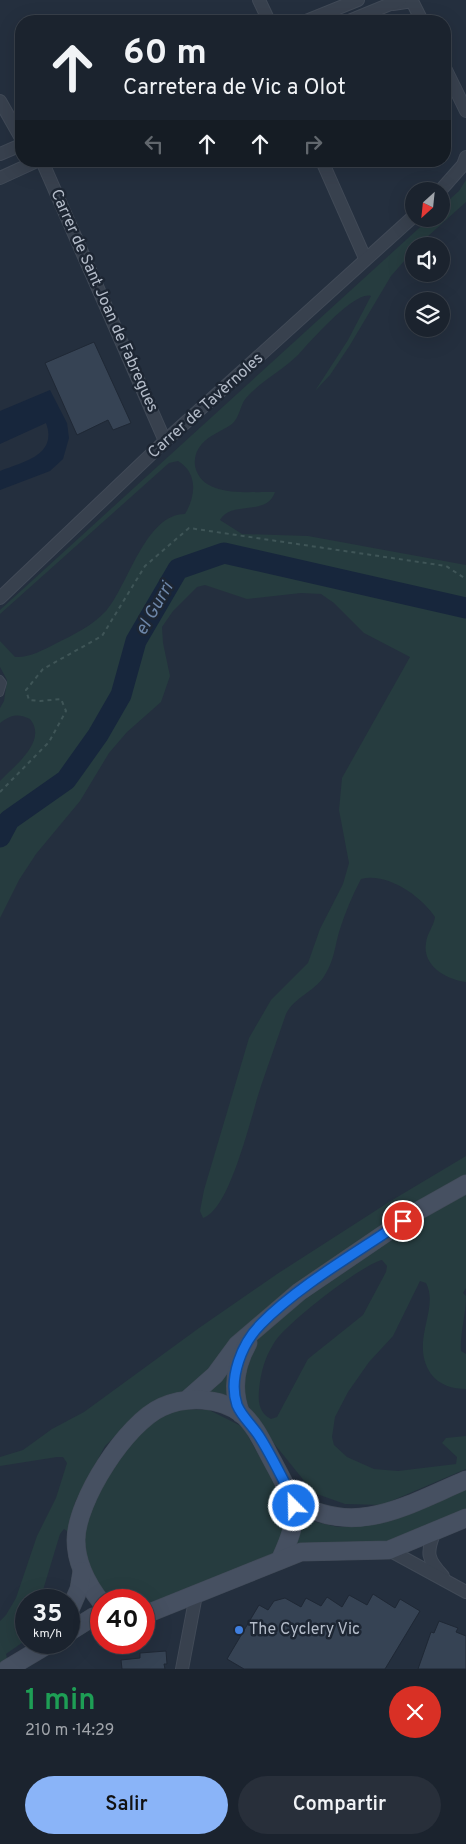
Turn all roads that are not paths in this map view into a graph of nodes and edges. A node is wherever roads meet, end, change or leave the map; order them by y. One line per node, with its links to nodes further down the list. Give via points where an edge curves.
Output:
1 (259, 0): 4 (street)
2 (353, 2): 5 (street)
3 (394, 2): 6 (street); 7 (street, via 412,1)
4 (267, 15)
5 (321, 15)
6 (363, 15)
7 (419, 15)
8 (451, 80): 10 (street)
9 (0, 101): 11 (street)
10 (466, 111)
11 (15, 127)
12 (15, 148): 13 (street)
13 (0, 154)
14 (464, 161): 19 (street)
15 (24, 167): 18 (street)
16 (45, 167): 22 (street, Carrer de Sant Joan de Fabregues)
17 (325, 167): 21 (street)
18 (0, 178)
19 (447, 182)
20 (405, 224): 21 (street, Carrer de Tavèrnoles)
21 (365, 258): 22 (street, Carrer de Tavèrnoles, via 325,299)
22 (165, 441): 23 (street, Carrer de Tavèrnoles)
23 (0, 598)
24 (0, 679): 25 (lane)
25 (0, 693)
26 (466, 1184): 27 (street, via 418,1210 299,1292)
27 (260, 1325): 28 (street, via 237,1345 215,1375); 29 (street, via 241,1356 235,1374 236,1403)
28 (189, 1398): 29 (street, via 217,1403); 36 (street, via 161,1407 147,1417 102,1469 80,1512 77,1526 76,1541)
29 (242, 1414): 31 (street, via 259,1436)
30 (466, 1480): 31 (street, via 382,1515 360,1519 336,1518)
31 (294, 1500): 35 (street, via 293,1528)
32 (466, 1518): 33 (street)
33 (435, 1531): 34 (street); 37 (street, via 428,1556)
34 (389, 1550): 35 (street, via 301,1552); 37 (street)
35 (280, 1560): 41 (street)
36 (82, 1571): 38 (street); 39 (street)
37 (450, 1584): 40 (street)
38 (79, 1589)
39 (91, 1589)
40 (466, 1592)
41 (196, 1595): 42 (street); 47 (street)
42 (155, 1611)
43 (15, 1654): 45 (street)
44 (32, 1654): 46 (street)
45 (0, 1664)
46 (7, 1669)
47 (182, 1669)

